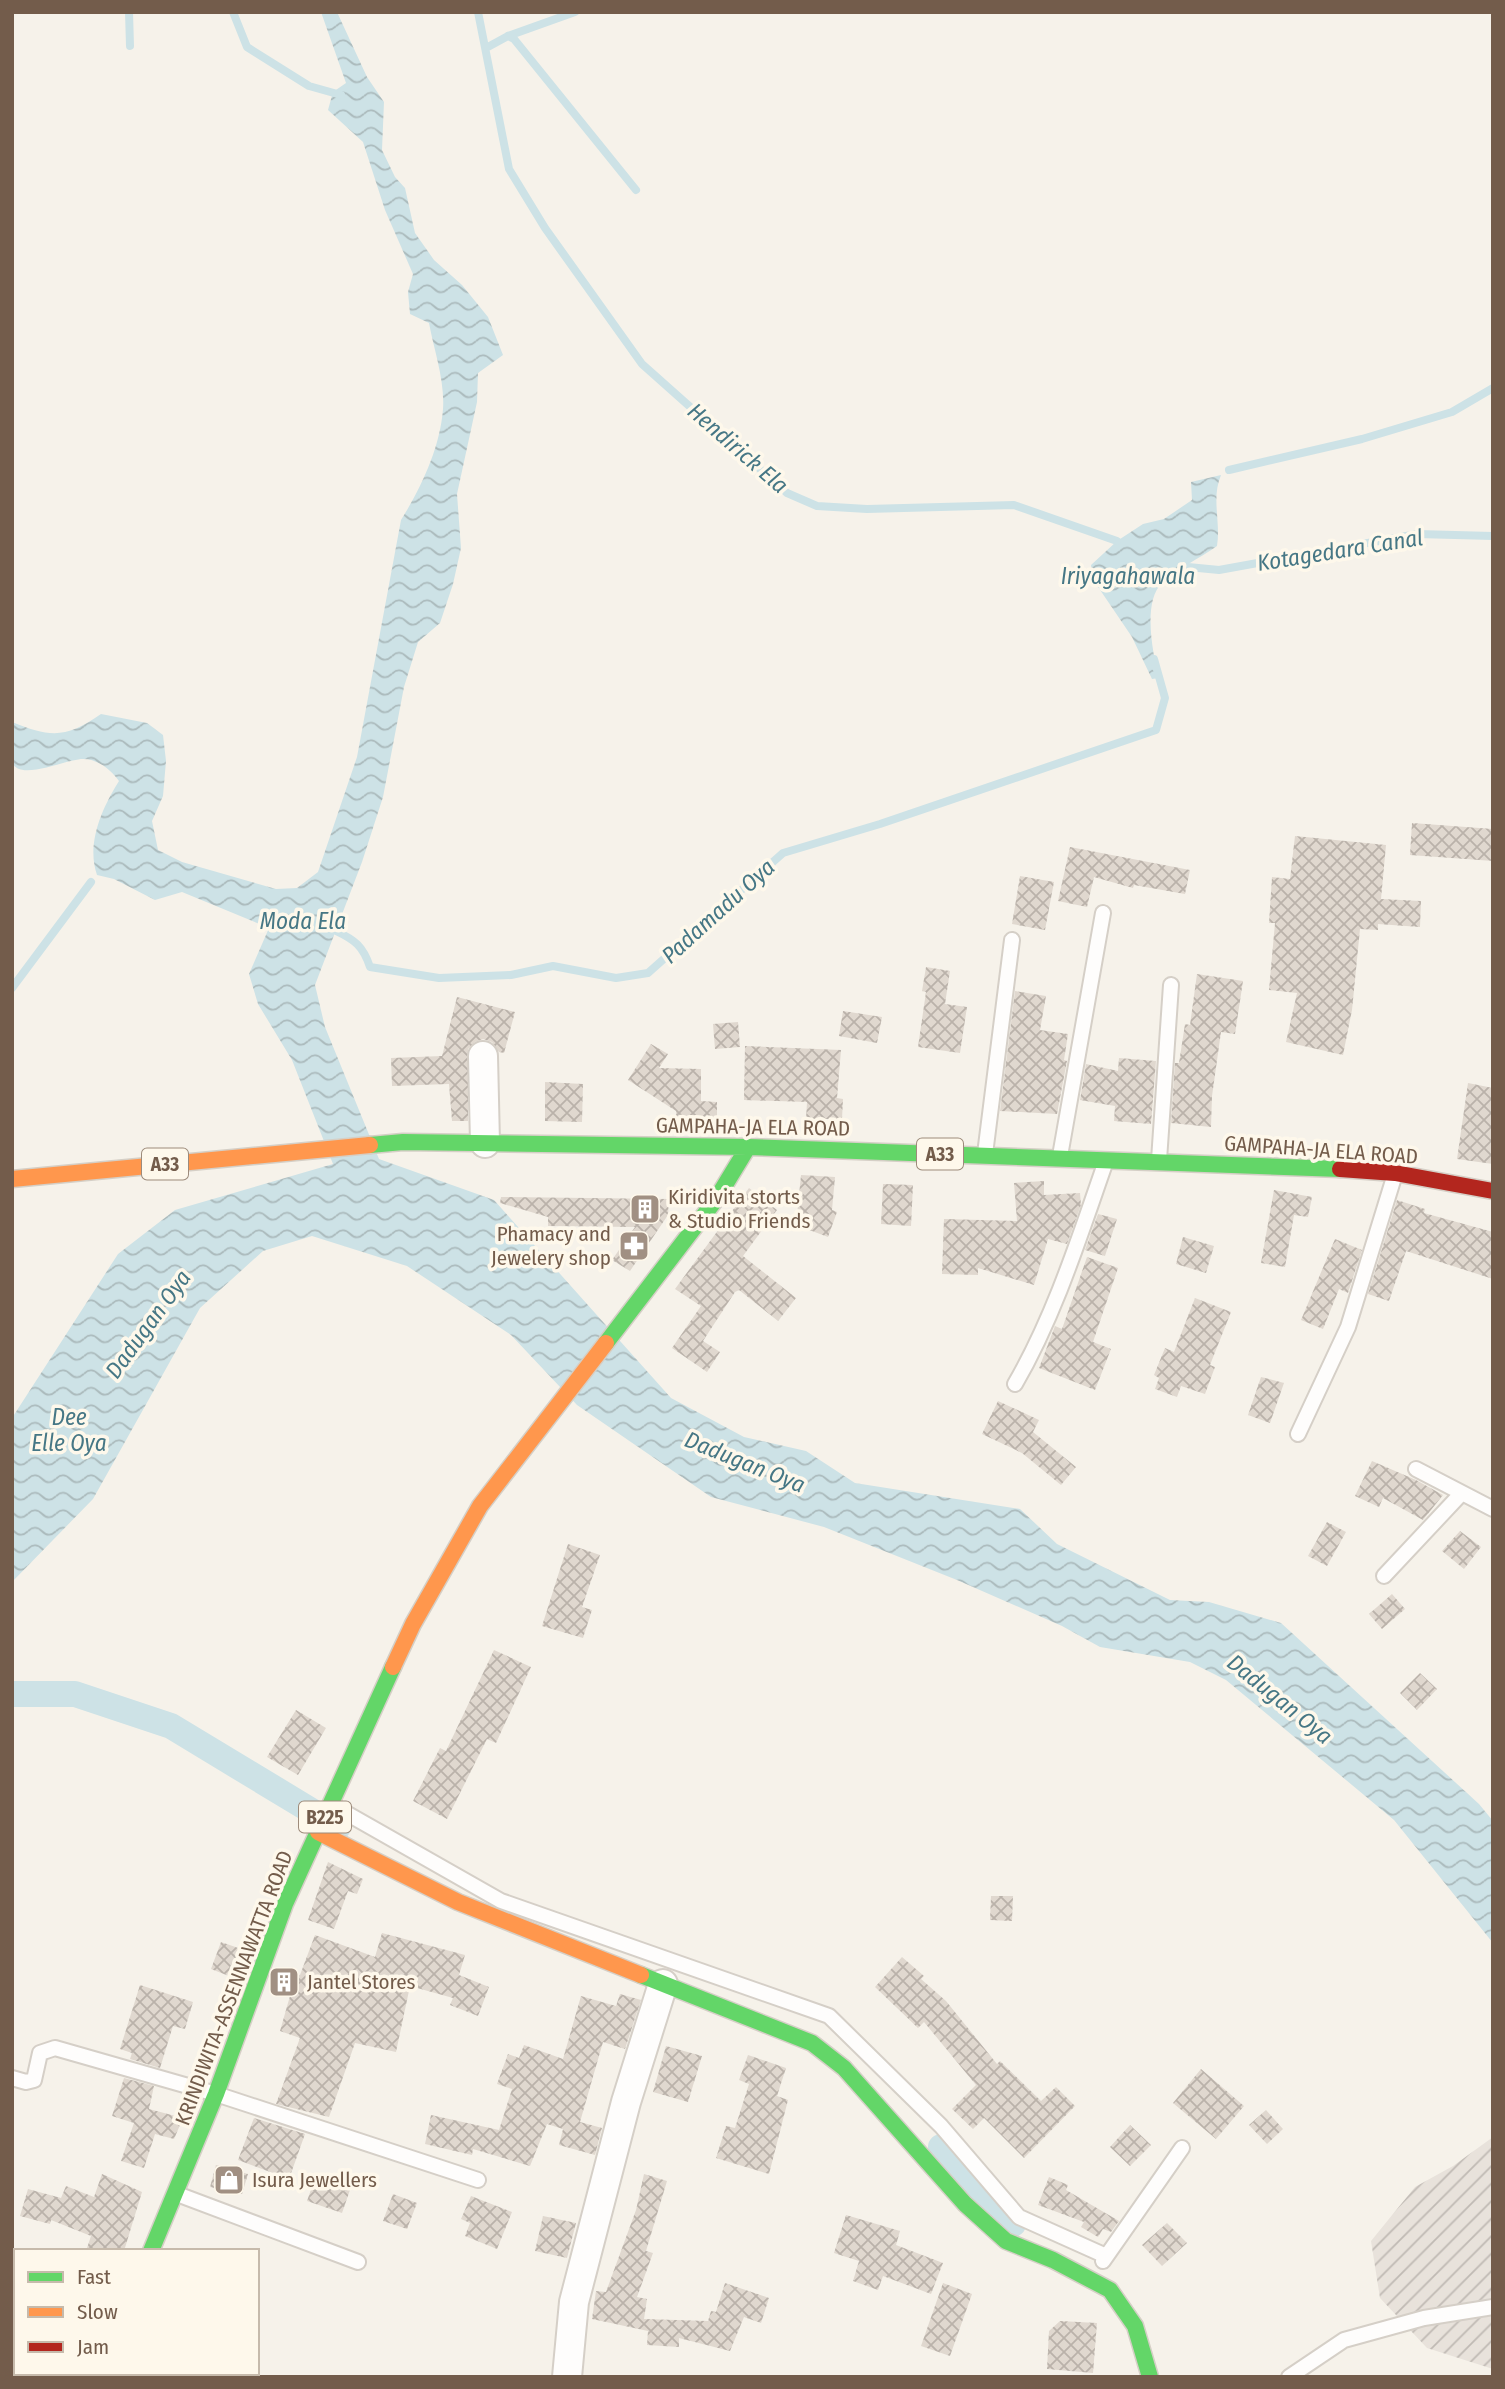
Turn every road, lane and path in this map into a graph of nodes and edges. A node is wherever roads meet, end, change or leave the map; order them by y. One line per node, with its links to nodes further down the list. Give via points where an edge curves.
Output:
1 (1103, 913): 8 (lane)
2 (1012, 940): 7 (lane)
3 (1171, 985): 10 (lane)
4 (483, 1056): 5 (street)
5 (485, 1143): 6 (main road, GAMPAHA-JA ELA ROAD / A33); 12 (main road, GAMPAHA-JA ELA ROAD / A33, via 385,1142)
6 (748, 1147): 7 (main road, GAMPAHA-JA ELA ROAD / A33); 20 (main road, KRINDIWITA-ASSENNAWATTA ROAD / B225, via 717,1198 480,1506 413,1624)
7 (984, 1155): 8 (main road, GAMPAHA-JA ELA ROAD / A33)
8 (1059, 1158): 9 (main road, GAMPAHA-JA ELA ROAD / A33)
9 (1107, 1159): 10 (main road, GAMPAHA-JA ELA ROAD / A33); 14 (lane, via 1071,1258)
10 (1159, 1161): 11 (main road, GAMPAHA-JA ELA ROAD / A33)
11 (1395, 1173): 13 (main road, GAMPAHA-JA ELA ROAD / A33); 15 (lane, via 1348,1327)
12 (12, 1179)
13 (1493, 1191)
14 (1014, 1384)
15 (1298, 1434)
16 (1416, 1469): 17 (lane)
17 (1460, 1495): 18 (lane); 19 (lane)
18 (1493, 1509)
19 (1384, 1576)
20 (331, 1804): 21 (main road, KRINDIWITA-ASSENNAWATTA ROAD / B225); 29 (lane, via 501,1901 829,2016 941,2126 1018,2217)
21 (318, 1832): 22 (main road, via 458,1902); 24 (main road, KRINDIWITA-ASSENNAWATTA ROAD / B225, via 285,1904)
22 (663, 1984): 31 (main road, via 812,2043 844,2068 965,2204 1006,2241); 33 (street, via 626,2102 574,2302)
23 (12, 2078): 24 (lane, via 33,2080 40,2053 55,2048)
24 (216, 2094): 26 (lane); 27 (main road, KRINDIWITA-ASSENNAWATTA ROAD / B225)
25 (1182, 2148): 29 (lane)
26 (478, 2180)
27 (177, 2193): 28 (main road, KRINDIWITA-ASSENNAWATTA ROAD / B225); 30 (lane)
28 (152, 2249)
29 (1107, 2256): 31 (lane)
30 (358, 2262)
31 (1090, 2280): 34 (main road, via 1110,2290 1135,2326)
32 (1493, 2307): 35 (lane, via 1424,2318 1344,2340)
33 (566, 2377)
34 (1150, 2377)
35 (1289, 2377)

